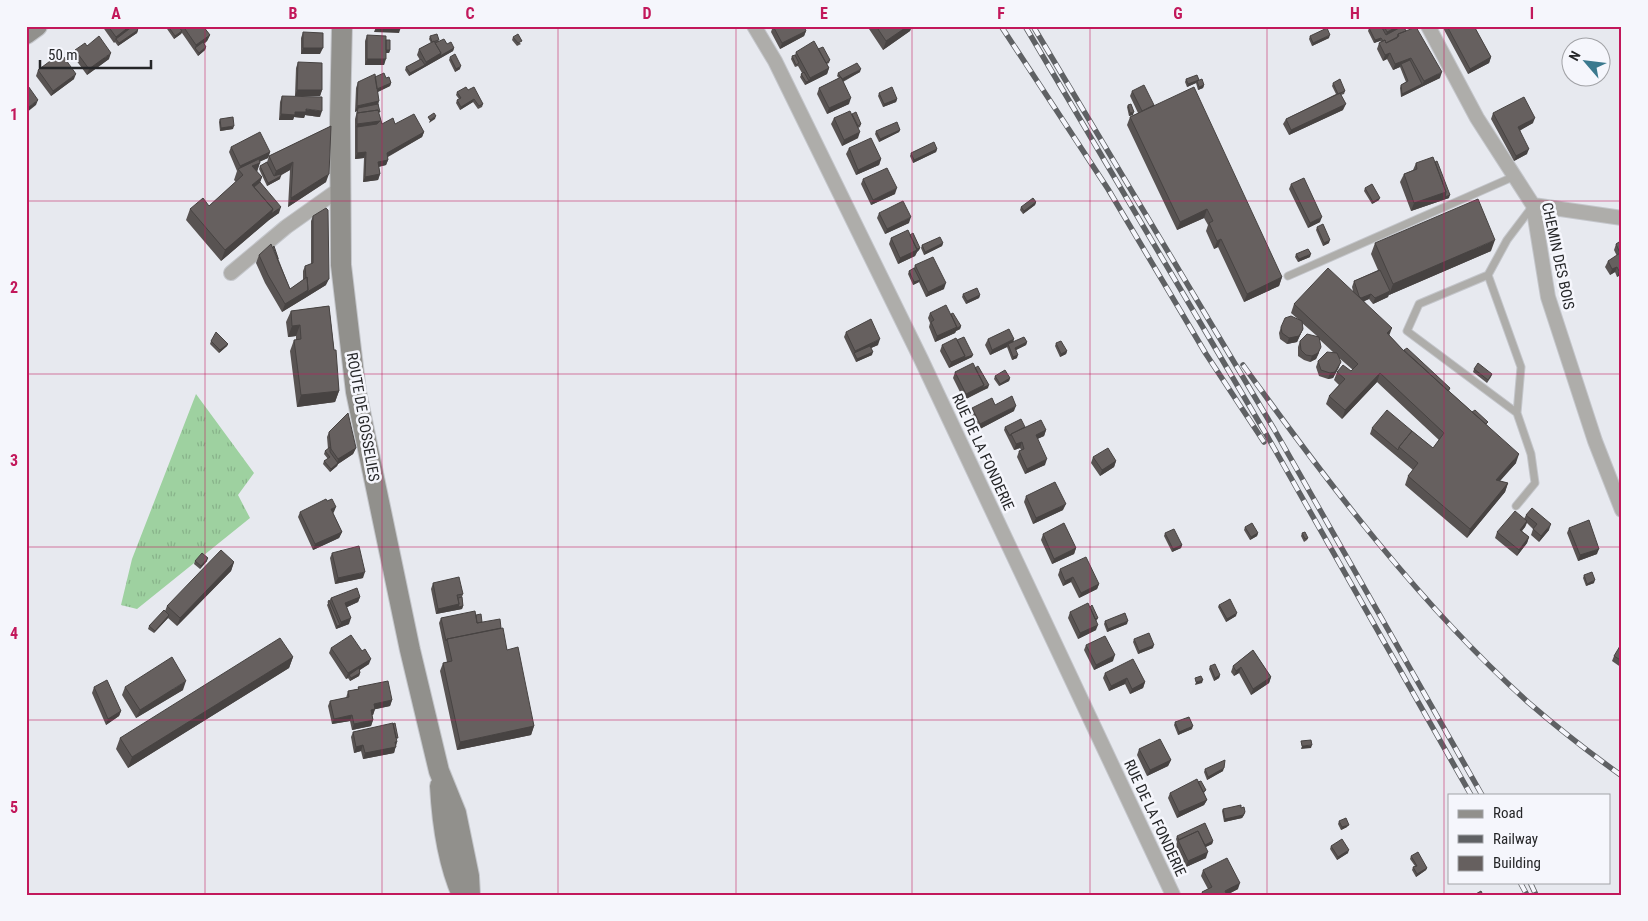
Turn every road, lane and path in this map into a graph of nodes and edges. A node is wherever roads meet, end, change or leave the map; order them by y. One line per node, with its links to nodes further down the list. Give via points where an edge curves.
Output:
1 (37, 26): 5 (main road)
2 (342, 26): 7 (main road, ROUTE DE GOSSELIES)
3 (754, 26): 19 (street, RUE DE LA FONDERIE, via 775,61 921,359)
4 (1428, 26): 6 (street, CHEMIN DES BOIS, via 1477,118)
5 (26, 34)
6 (1515, 176): 8 (street, CHEMIN DES BOIS); 12 (lane)
7 (341, 188): 10 (street, via 286,227); 16 (main road, ROUTE DE GOSSELIES, via 341,265 356,392)
8 (1533, 205): 9 (street); 11 (lane, via 1507,240); 15 (street, CHEMIN DES BOIS, via 1548,297 1595,440)
9 (1621, 215)
10 (231, 273)
11 (1488, 275): 13 (lane, via 1520,367); 13 (lane, via 1419,304 1407,331)
12 (1288, 276)
13 (1517, 413): 14 (lane, via 1531,454 1535,483)
14 (1516, 506)
15 (1622, 510)
16 (439, 771): 17 (main road, ROUTE DE GOSSELIES, via 441,817 453,875); 18 (main road, ROUTE DE GOSSELIES, via 456,814)
17 (462, 895)
18 (470, 895)
19 (1173, 895)

